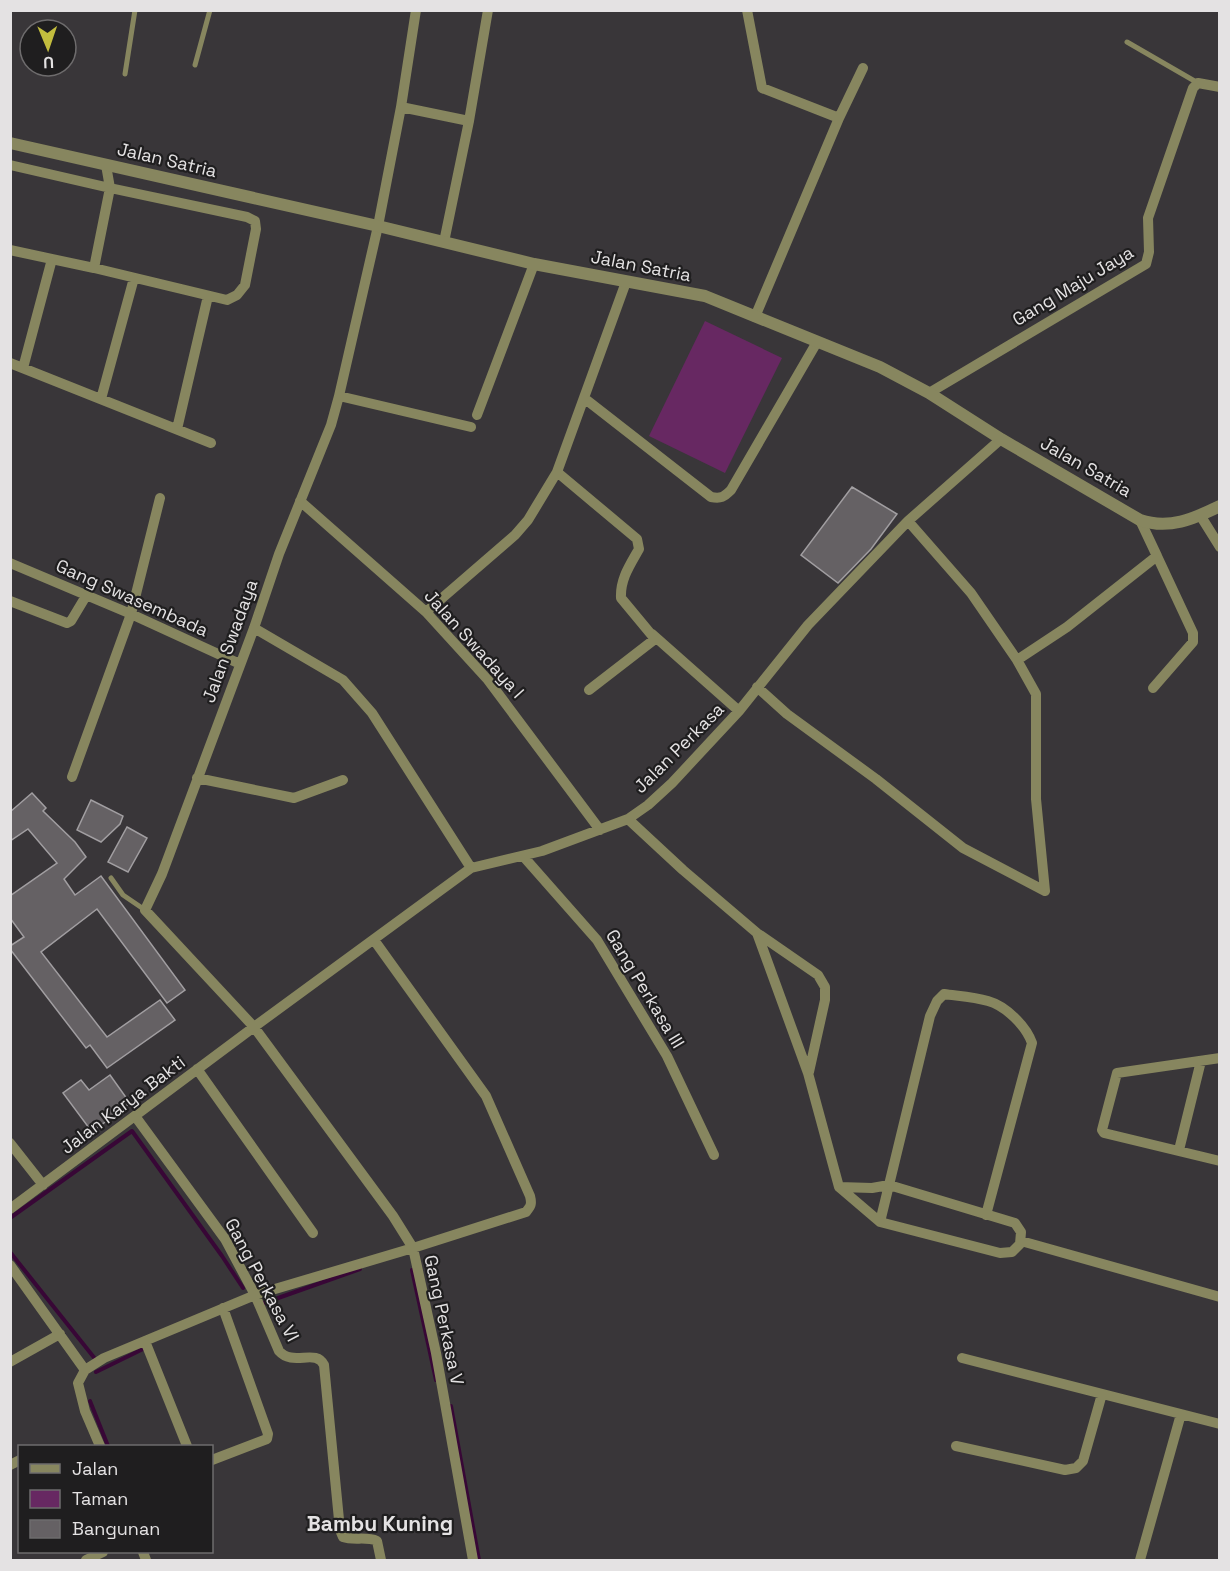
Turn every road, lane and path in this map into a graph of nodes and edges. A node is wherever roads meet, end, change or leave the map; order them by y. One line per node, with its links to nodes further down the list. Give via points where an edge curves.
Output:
1 (135, 10): 9 (lane)
2 (210, 10): 7 (lane)
3 (416, 10): 12 (street, Jalan Swadaya)
4 (488, 10): 14 (street)
5 (747, 10): 13 (street, via 762,88)
6 (1127, 42): 10 (lane)
7 (195, 65)
8 (863, 68): 13 (street)
9 (125, 74)
10 (1198, 83): 11 (street); 32 (street, Gang Maju Jaya, via 1148,218 1146,264)
11 (1220, 87)
12 (401, 107): 14 (street); 19 (street, Jalan Swadaya)
13 (839, 118): 28 (street)
14 (469, 121): 20 (street)
15 (10, 143): 17 (street, Jalan Satria)
16 (10, 165): 18 (street)
17 (106, 165): 18 (street); 19 (street, Jalan Satria)
18 (110, 188): 24 (street); 27 (street, via 255,221 245,285 227,300)
19 (378, 226): 20 (street, Jalan Satria); 33 (street, Jalan Swadaya)
20 (444, 242): 23 (street, Jalan Satria)
21 (10, 250): 22 (street)
22 (51, 259): 24 (street); 31 (street)
23 (534, 264): 26 (street, Jalan Satria); 36 (street)
24 (94, 268): 25 (street)
25 (134, 278): 27 (street); 35 (street)
26 (626, 282): 28 (street, Jalan Satria, via 705,296); 34 (street)
27 (208, 296): 38 (street)
28 (755, 317): 29 (street, Jalan Satria)
29 (818, 342): 32 (street, Jalan Satria, via 880,367); 34 (street, via 731,490 719,498 711,497)
30 (10, 363): 31 (street)
31 (23, 368): 35 (street)
32 (929, 393): 39 (street, Jalan Satria)
33 (339, 396): 37 (street); 43 (street, Jalan Swadaya)
34 (584, 398): 41 (street)
35 (101, 399): 38 (street)
36 (477, 416)
37 (471, 427)
38 (177, 429): 40 (street)
39 (1002, 439): 46 (street, Jalan Satria); 47 (street, Jalan Perkasa)
40 (211, 443)
41 (557, 472): 53 (street, via 515,535); 56 (street, via 637,540 639,549 623,576 621,598)
42 (160, 498): 54 (street)
43 (300, 501): 53 (street, Jalan Swadaya I); 55 (street, Jalan Swadaya)
44 (1220, 506): 45 (street, Jalan Satria)
45 (1200, 515): 46 (street, Jalan Satria, via 1170,524); 48 (street)
46 (1140, 520): 49 (street)
47 (908, 521): 57 (street, via 970,593); 59 (street, Jalan Perkasa, via 808,625)
48 (1220, 547)
49 (1157, 556): 57 (street, via 1067,627); 60 (street, via 1194,633 1193,642)
50 (10, 563): 51 (street, Gang Swasembada)
51 (86, 596): 52 (street, via 67,623); 54 (street, Gang Swasembada)
52 (10, 601)
53 (426, 612): 67 (street, Jalan Swadaya I, via 488,680)
54 (131, 614): 58 (street, Gang Swasembada); 63 (street)
55 (254, 628): 58 (street, Jalan Swadaya); 69 (street, via 343,680 372,713)
56 (651, 633): 61 (street, via 655,639); 62 (street)
57 (1017, 660): 59 (street, via 1036,694 1036,799 1045,891 963,848)
58 (240, 664): 64 (street, Jalan Swadaya)
59 (757, 687): 62 (street, Jalan Perkasa)
60 (1153, 688)
61 (590, 690)
62 (739, 711): 66 (street, Jalan Perkasa, via 672,783)
63 (72, 777)
64 (197, 778): 65 (street, via 294,798); 71 (street, Jalan Swadaya)
65 (343, 780)
66 (628, 819): 67 (street, Jalan Perkasa); 72 (street)
67 (600, 830): 68 (street, Jalan Perkasa)
68 (523, 856): 69 (street, Jalan Perkasa); 82 (street, Gang Perkasa III, via 597,940 667,1056)
69 (471, 868): 73 (street, Jalan Perkasa)
70 (111, 878): 71 (lane, via 123,895)
71 (145, 910): 74 (street)
72 (757, 933): 78 (street); 78 (street, via 818,975 825,987)
73 (374, 940): 74 (street, Jalan Perkasa); 92 (street, via 486,1096 532,1203 526,1212)
74 (254, 1026): 77 (street, Jalan Karya Bakti); 92 (street, Gang Perkasa V)
75 (1220, 1058): 76 (street)
76 (1201, 1061): 81 (street); 81 (street, via 1117,1073 1102,1130)
77 (197, 1069): 79 (street, Jalan Karya Bakti); 90 (street)
78 (808, 1072): 86 (street)
79 (135, 1116): 84 (street, Jalan Karya Bakti); 94 (street, Gang Perkasa VI, via 225,1239)
80 (10, 1143): 84 (street)
81 (1179, 1150): 83 (street)
82 (714, 1155)
83 (1220, 1161)
84 (43, 1185): 87 (street, Jalan Karya Bakti)
85 (889, 1185): 86 (street); 88 (street); 88 (street, via 937,1001 944,994 990,1001 1018,1019 1032,1043); 89 (street)
86 (839, 1187): 89 (street)
87 (10, 1209)
88 (986, 1215): 91 (street, via 1016,1223)
89 (880, 1222): 91 (street, via 1000,1253 1012,1252)
90 (313, 1233)
91 (1021, 1241): 95 (street)
92 (413, 1248): 94 (street); 112 (street, Gang Perkasa V)
93 (10, 1265): 97 (street)
94 (255, 1295): 96 (street); 111 (street, Gang Perkasa VI, via 284,1357 316,1357 324,1365 340,1530 349,1539 377,1540)
95 (1220, 1297)
96 (223, 1308): 98 (street); 108 (street, via 268,1434 267,1439)
97 (60, 1334): 100 (street); 101 (street)
98 (145, 1341): 101 (street); 106 (street)
99 (962, 1358): 102 (street)
100 (10, 1362)
101 (85, 1370): 105 (street, via 78,1383)
102 (1102, 1394): 103 (street); 107 (street, via 1083,1461 1076,1468 1065,1470)
103 (1181, 1414): 104 (street); 113 (street)
104 (1220, 1424)
105 (100, 1445)
106 (187, 1445)
107 (956, 1446)
108 (213, 1460)
109 (100, 1553): 110 (street)
110 (86, 1560)
111 (381, 1560)
112 (473, 1560)
113 (1140, 1560)

